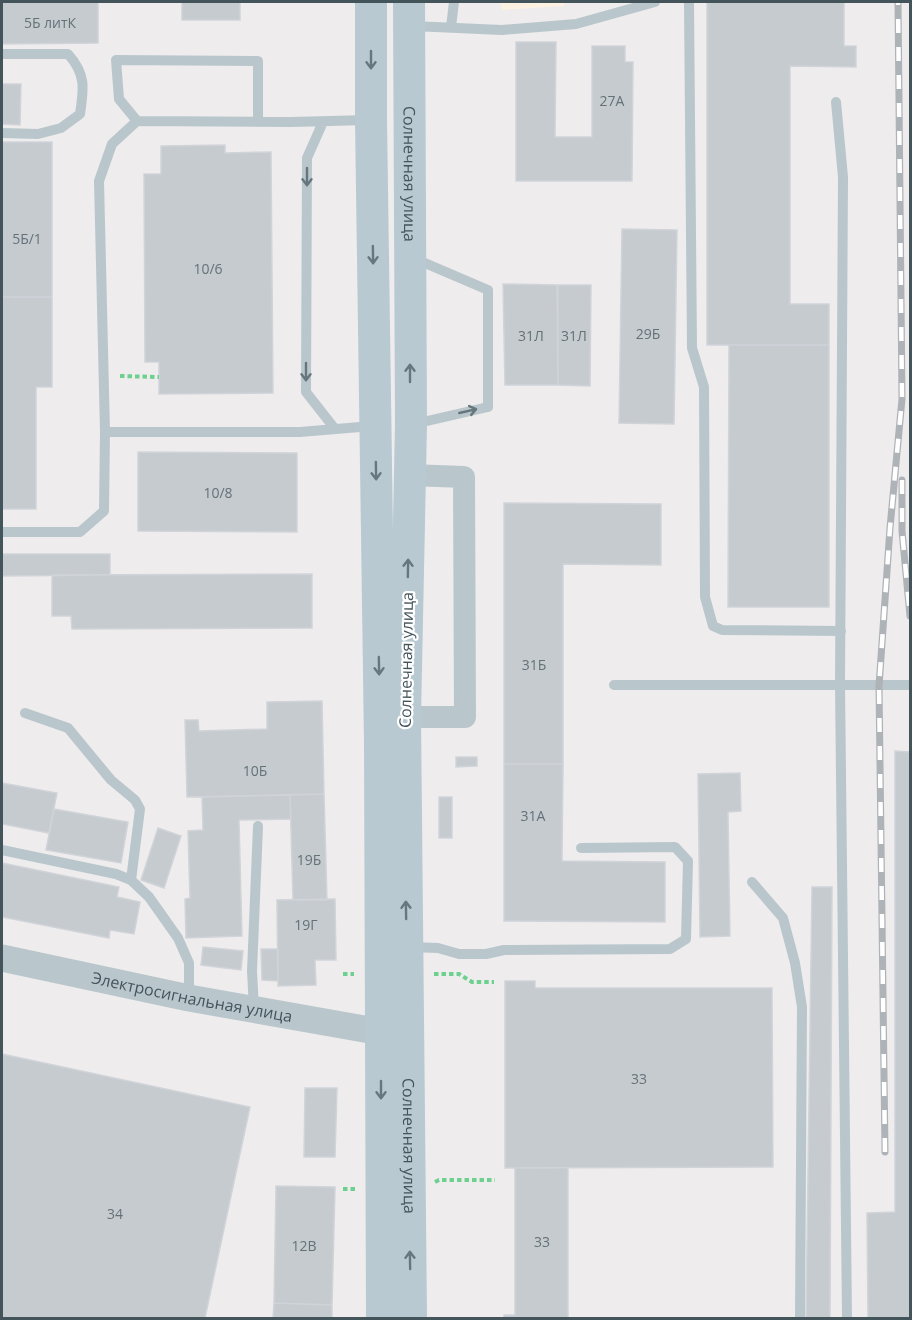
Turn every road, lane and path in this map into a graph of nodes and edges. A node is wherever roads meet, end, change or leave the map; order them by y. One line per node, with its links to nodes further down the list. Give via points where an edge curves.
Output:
1 (371, 2): 9 (main road, Солнечная улица, one-way to 9)
2 (454, 2): 6 (lane)
3 (656, 2): 6 (lane, via 576,24 502,30)
4 (689, 2): 23 (lane, via 692,348 704,387 705,597 713,626 722,630)
5 (409, 14): 6 (lane); 14 (main road, Солнечная улица)
6 (452, 27)
7 (2, 54): 13 (lane, via 68,54 79,66 84,88 80,114 61,128 38,134)
8 (836, 102): 23 (lane, via 843,177)
9 (371, 120): 12 (lane); 18 (main road, Солнечная улица, one-way to 18)
10 (137, 121): 11 (lane); 11 (lane, via 119,99 116,60 258,61); 15 (lane, via 112,144 99,181)
11 (258, 122): 12 (lane)
12 (322, 122): 19 (lane, one-way to 19, via 307,158 306,392)
13 (2, 133)
14 (410, 257): 17 (main road, Солнечная улица, one-way to 14); 17 (lane, one-way to 14, via 488,407 489,290)
15 (104, 376): 16 (path); 20 (lane)
16 (159, 377)
17 (411, 424): 21 (main road, Солнечная улица)
18 (375, 425): 19 (lane); 38 (main road, Солнечная улица, one-way to 38, via 380,742)
19 (335, 429): 20 (lane)
20 (105, 432): 22 (lane, via 104,511 80,532)
21 (410, 475): 28 (main road, Солнечная улица, one-way to 21); 28 (street, via 464,477 465,717)
22 (2, 532)
23 (841, 631): 25 (lane)
24 (614, 685): 25 (lane)
25 (840, 685): 26 (lane); 44 (lane)
26 (910, 685)
27 (25, 713): 32 (lane, via 68,728 111,780 135,800 140,809)
28 (405, 717): 34 (main road, Солнечная улица, one-way to 28)
29 (258, 826): 37 (lane)
30 (581, 848): 34 (lane, via 675,847 688,861 686,939 670,949 459,954 438,948)
31 (2, 850): 32 (lane)
32 (131, 880): 36 (lane, via 149,897 178,938 189,963)
33 (752, 882): 43 (lane, via 783,918 802,1007)
34 (407, 947): 38 (main road, Солнечная улица)
35 (2, 958): 36 (street, Электросигнальная улица)
36 (189, 998): 37 (street, Электросигнальная улица)
37 (254, 1009): 38 (street, Электросигнальная улица)
38 (394, 1032): 40 (main road, Солнечная улица); 41 (main road, Солнечная улица, one-way to 41)
39 (495, 1180): 40 (path, via 439,1180 424,1188)
40 (409, 1189): 42 (main road, Солнечная улица, one-way to 40)
41 (382, 1318)
42 (411, 1318)
43 (801, 1318)
44 (847, 1318)

